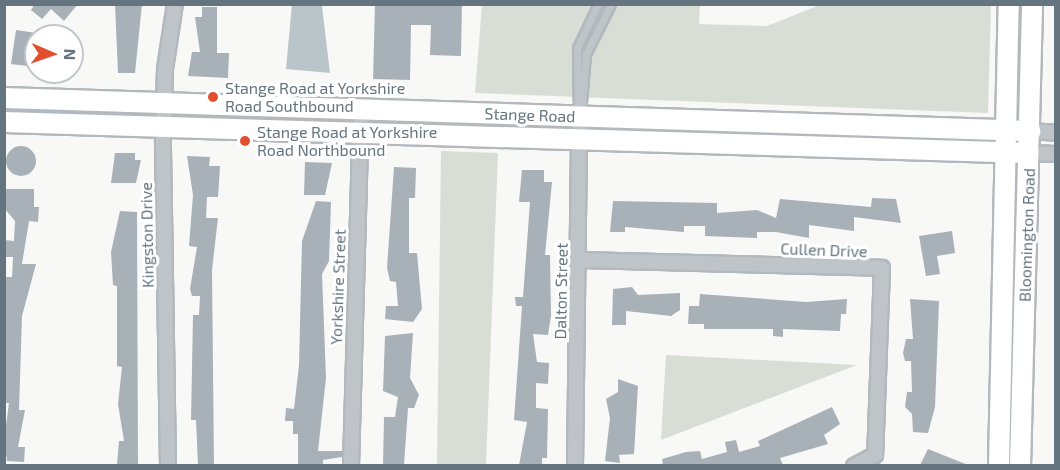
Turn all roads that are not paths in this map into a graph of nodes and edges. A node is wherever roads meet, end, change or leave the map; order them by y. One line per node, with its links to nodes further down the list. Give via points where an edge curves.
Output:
1 (175, 4): 7 (street, Kingston Drive)
2 (598, 4): 9 (lane, via 577,48)
3 (611, 4): 9 (lane, via 586,54)
4 (1009, 4): 12 (main road, Bloomington Road)
5 (1032, 4): 13 (main road, Bloomington Road)
6 (4, 98): 7 (main road, Stange Road)
7 (164, 103): 8 (main road, Stange Road); 11 (street, Kingston Drive)
8 (361, 110): 9 (main road, Stange Road); 15 (street, Yorkshire Street)
9 (579, 117): 12 (main road, Stange Road); 16 (street, Dalton Street)
10 (4, 122): 11 (main road, Stange Road)
11 (163, 128): 15 (main road, Stange Road); 21 (street, Kingston Drive)
12 (1007, 131): 13 (main road, Stange Road); 17 (main road, Bloomington Road)
13 (1030, 132): 14 (street, Stange Road); 18 (main road, Bloomington Road)
14 (1056, 133)
15 (360, 134): 16 (main road, Stange Road); 22 (street, Yorkshire Street)
16 (579, 142): 17 (main road, Stange Road); 20 (street, Dalton Street)
17 (1006, 153): 18 (main road, Stange Road); 25 (main road, Bloomington Road)
18 (1029, 153): 19 (street, Stange Road); 26 (main road, Bloomington Road)
19 (1056, 154)
20 (579, 260): 23 (street, Dalton Street); 24 (street, Cullen Drive, via 882,268 875,455)
21 (168, 465)
22 (351, 465)
23 (575, 465)
24 (854, 465)
25 (999, 465)
26 (1020, 465)

